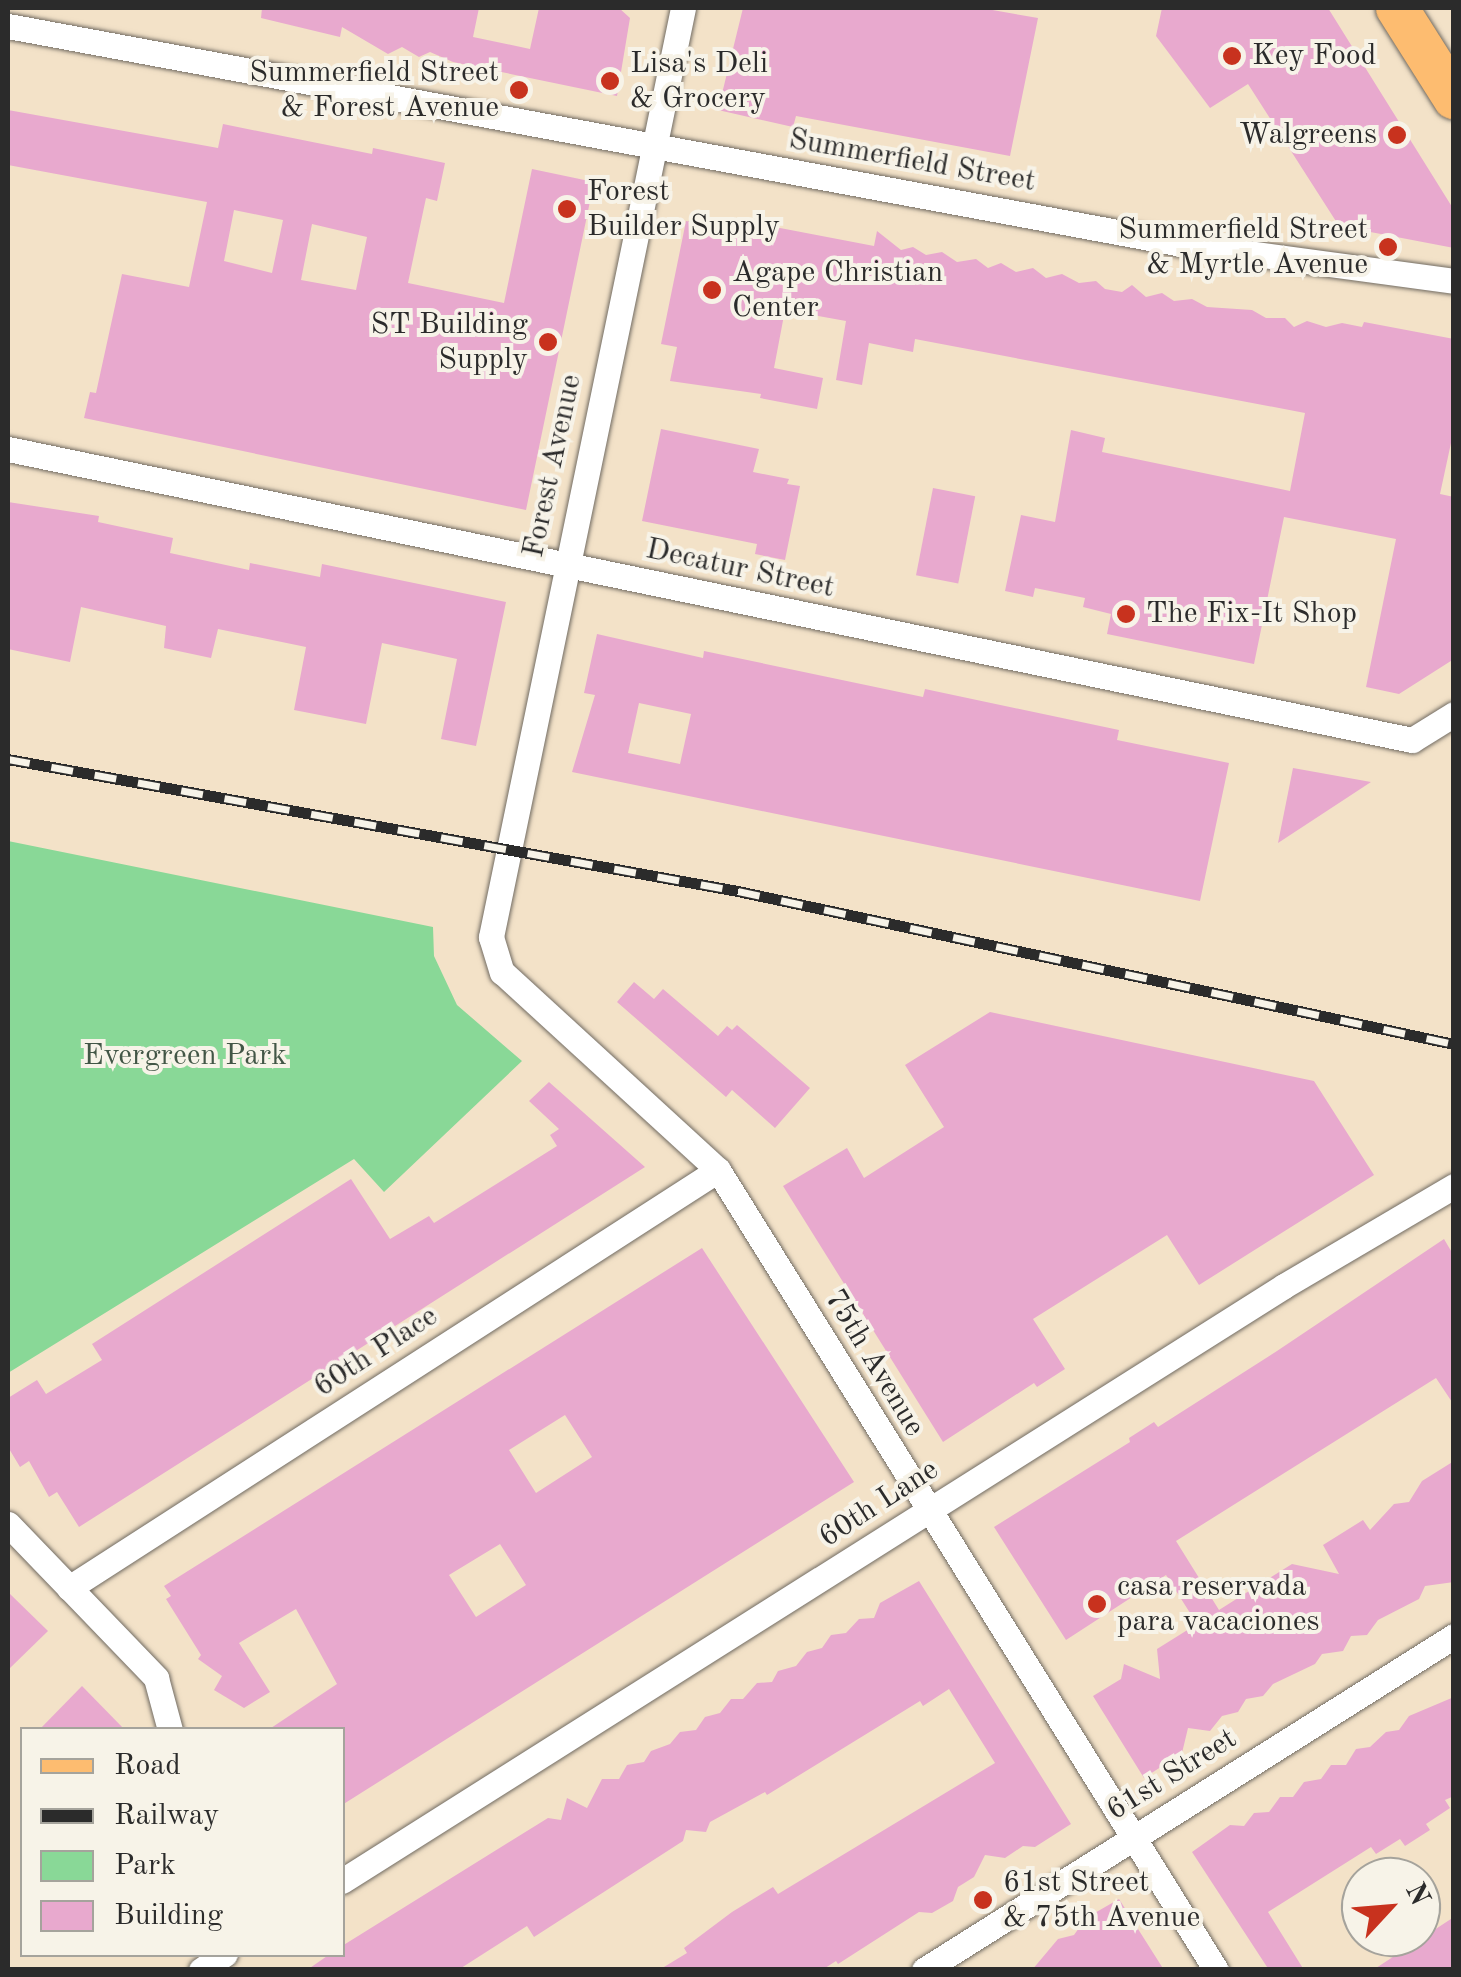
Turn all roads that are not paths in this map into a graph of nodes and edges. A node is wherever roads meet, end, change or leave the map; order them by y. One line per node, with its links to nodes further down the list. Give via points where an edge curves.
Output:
1 (682, 8): 5 (street, Forest Avenue)
2 (1397, 8): 4 (main road)
3 (8, 26): 5 (street, Summerfield Street)
4 (1454, 98)
5 (653, 146): 6 (street, Summerfield Street, via 1182,244); 8 (street, Forest Avenue)
6 (1454, 281)
7 (8, 450): 8 (street, Decatur Street)
8 (566, 566): 9 (street, Decatur Street, via 1412,740); 10 (street, Forest Avenue)
9 (1454, 714)
10 (491, 938): 11 (street, 75th Avenue, via 502,972)
11 (718, 1170): 13 (street, 75th Avenue); 15 (street, 60th Place)
12 (1454, 1186): 13 (street, 60th Lane)
13 (928, 1512): 18 (street, 75th Avenue); 19 (street, 60th Lane)
14 (8, 1524): 15 (street)
15 (70, 1588): 17 (street, via 156,1678)
16 (1454, 1636): 18 (street, 61st Street)
17 (169, 1727)
18 (1132, 1838): 20 (street, 61st Street); 21 (street, 75th Avenue)
19 (345, 1879)
20 (924, 1970)
21 (1216, 1970)

